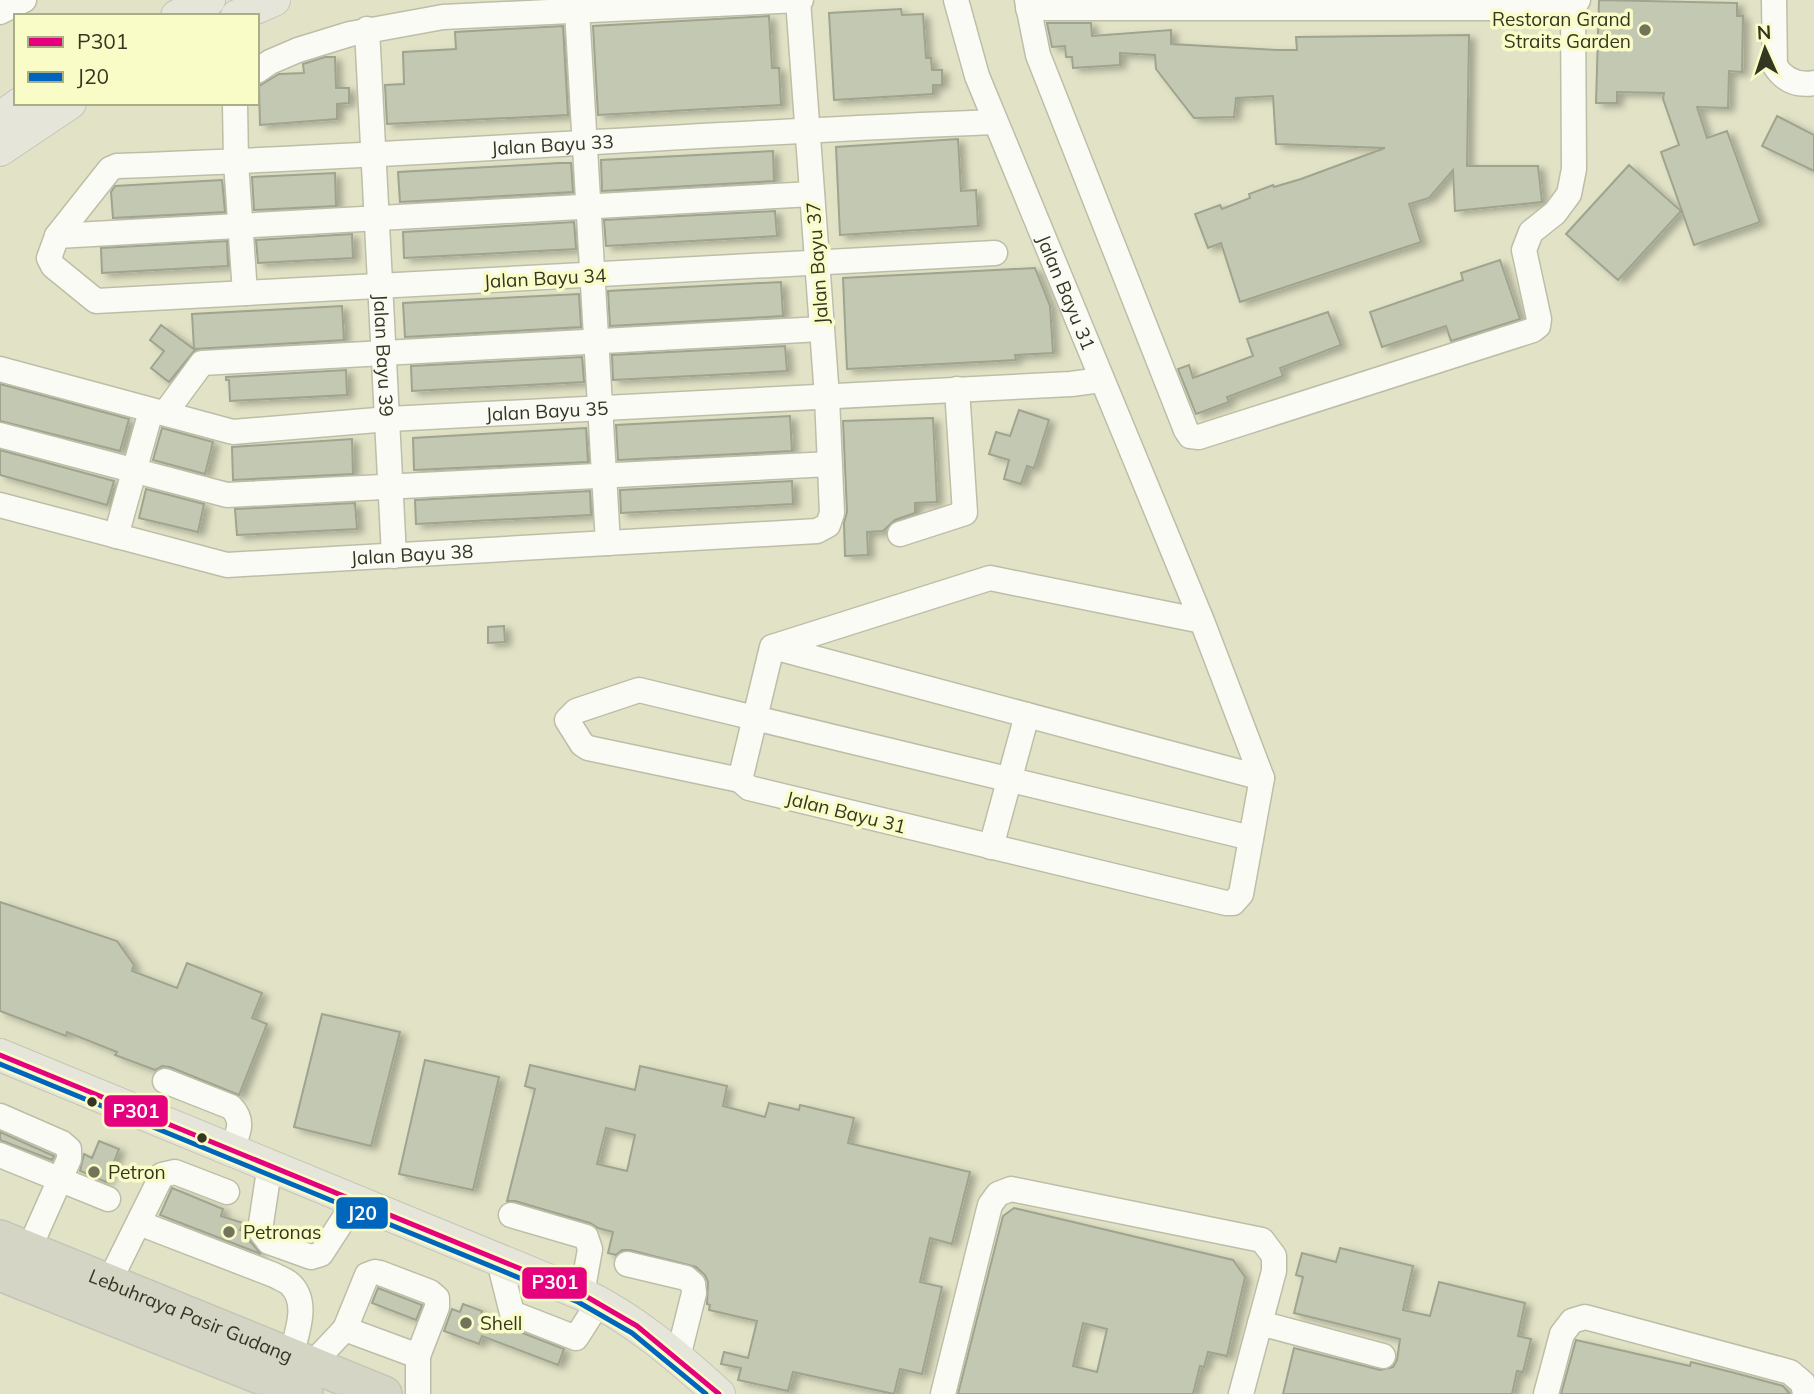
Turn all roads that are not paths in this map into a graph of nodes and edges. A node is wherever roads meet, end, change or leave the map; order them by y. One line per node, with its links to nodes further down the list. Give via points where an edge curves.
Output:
1 (24, 0): 12 (street)
2 (209, 0): 13 (main road)
3 (274, 0): 14 (main road)
4 (800, 0): 11 (street); 23 (street, Jalan Bayu 37)
5 (956, 0): 22 (street, Jalan Bayu 31)
6 (1774, 0): 17 (street, via 1775,66 1780,75 1795,83)
7 (1027, 4): 8 (street); 10 (street, via 1038,55 1186,430 1199,437 1538,326 1524,250 1531,232 1555,213 1569,194 1574,169)
8 (1276, 4): 9 (street)
9 (1316, 4): 10 (street)
10 (1575, 4)
11 (577, 10): 15 (street, via 443,17); 24 (street)
12 (0, 12)
13 (181, 14)
14 (242, 14)
15 (367, 29): 16 (street, via 298,50); 26 (street, Jalan Bayu 39)
16 (259, 70)
17 (1814, 83)
18 (18, 105): 21 (main road)
19 (67, 105): 25 (main road)
20 (234, 105): 27 (street)
21 (0, 118)
22 (995, 122): 23 (street, Jalan Bayu 33); 42 (street, Jalan Bayu 31)
23 (808, 129): 24 (street, Jalan Bayu 33); 28 (street, Jalan Bayu 37)
24 (585, 142): 26 (street, Jalan Bayu 33); 29 (street)
25 (0, 150)
26 (374, 155): 27 (street, Jalan Bayu 33); 30 (street, Jalan Bayu 39)
27 (236, 162): 31 (street); 32 (street, Jalan Bayu 33, via 117,166)
28 (812, 194): 29 (street); 34 (street, Jalan Bayu 37)
29 (588, 208): 30 (street); 35 (street)
30 (377, 220): 31 (street); 36 (street, Jalan Bayu 39)
31 (240, 228): 32 (street); 37 (street)
32 (57, 236): 37 (street, Jalan Bayu 34, via 50,262 96,301)
33 (995, 253): 34 (street, Jalan Bayu 34)
34 (816, 264): 35 (street, Jalan Bayu 34); 38 (street, Jalan Bayu 37)
35 (592, 275): 36 (street, Jalan Bayu 34); 39 (street)
36 (381, 286): 37 (street, Jalan Bayu 34); 40 (street, Jalan Bayu 39)
37 (245, 293)
38 (821, 329): 39 (street); 44 (street, Jalan Bayu 37)
39 (596, 342): 40 (street); 45 (street)
40 (385, 354): 46 (street, via 202,363); 47 (street, Jalan Bayu 39)
41 (0, 369): 46 (street, Jalan Bayu 35)
42 (1101, 380): 43 (street, Jalan Bayu 35); 59 (street, Jalan Bayu 31)
43 (957, 389): 44 (street, Jalan Bayu 35); 55 (street, via 964,513)
44 (827, 397): 45 (street, Jalan Bayu 35); 49 (street, Jalan Bayu 37)
45 (600, 408): 47 (street, Jalan Bayu 35); 51 (street)
46 (158, 412): 47 (street, Jalan Bayu 35, via 233,432); 50 (street)
47 (389, 419): 52 (street, Jalan Bayu 39)
48 (0, 435): 50 (street)
49 (830, 464): 51 (street); 54 (street, Jalan Bayu 37, via 832,513)
50 (136, 471): 52 (street, via 227,495); 56 (street)
51 (604, 477): 52 (street); 57 (street)
52 (392, 487): 58 (street, Jalan Bayu 39)
53 (0, 505): 56 (street, Jalan Bayu 38)
54 (828, 525): 57 (street, Jalan Bayu 38, via 817,531)
55 (900, 534)
56 (116, 536): 58 (street, Jalan Bayu 38, via 227,565)
57 (608, 543): 58 (street, Jalan Bayu 38)
58 (394, 556)
59 (1202, 621): 60 (street, via 990,578); 63 (street, Jalan Bayu 31)
60 (772, 647): 61 (street); 62 (street)
61 (1027, 715): 63 (street); 65 (street)
62 (754, 718): 64 (street); 64 (street, Jalan Bayu 31, via 639,690 576,711 567,720 587,748); 65 (street)
63 (1262, 778): 66 (street, Jalan Bayu 31)
64 (740, 780): 67 (street, Jalan Bayu 31, via 749,788)
65 (1011, 780): 66 (street); 67 (street)
66 (1251, 838): 67 (street, Jalan Bayu 31, via 1241,894 1233,903)
67 (991, 847)
68 (0, 1055): 71 (main road)
69 (164, 1080): 71 (street, via 231,1107 240,1121)
70 (0, 1116): 74 (street, via 66,1145 69,1158)
71 (232, 1149): 73 (main road)
72 (0, 1155): 74 (street)
73 (270, 1164): 77 (main road); 77 (street, via 260,1230 269,1242 317,1256)
74 (60, 1180): 76 (street); 80 (street)
75 (227, 1192): 79 (street, via 166,1172)
76 (108, 1199)
77 (356, 1200): 81 (main road)
78 (511, 1215): 86 (street, via 586,1237)
79 (139, 1223): 84 (street); 93 (street, via 290,1284 299,1300)
80 (14, 1244): 84 (highway, Lebuhraya Pasir Gudang)
81 (502, 1261): 86 (main road); 86 (street, via 512,1313 576,1338)
82 (627, 1264): 92 (street, via 686,1278 693,1284)
83 (0, 1273): 88 (highway, Lebuhraya Pasir Gudang)
84 (109, 1282): 93 (highway, Lebuhraya Pasir Gudang)
85 (0, 1295): 88 (highway)
86 (590, 1298): 92 (main road, via 610,1307)
87 (1260, 1324): 91 (street); 97 (street, via 1274,1264 1274,1256 1262,1240 1011,1189 998,1194 990,1205); 98 (street)
88 (130, 1326): 93 (highway, Lebuhraya Pasir Gudang)
89 (345, 1329): 90 (street); 90 (street, via 364,1280 380,1272 437,1298); 93 (street)
90 (418, 1356): 95 (street)
91 (1383, 1356)
92 (678, 1357): 96 (main road)
93 (302, 1372): 94 (highway, Lebuhraya Pasir Gudang)
94 (384, 1394)
95 (418, 1394)
96 (719, 1394)
97 (943, 1394)
98 (1241, 1394)
99 (1546, 1394): 100 (street, via 1562,1334 1572,1321 1585,1317 1790,1372 1803,1382)
100 (1805, 1394)

